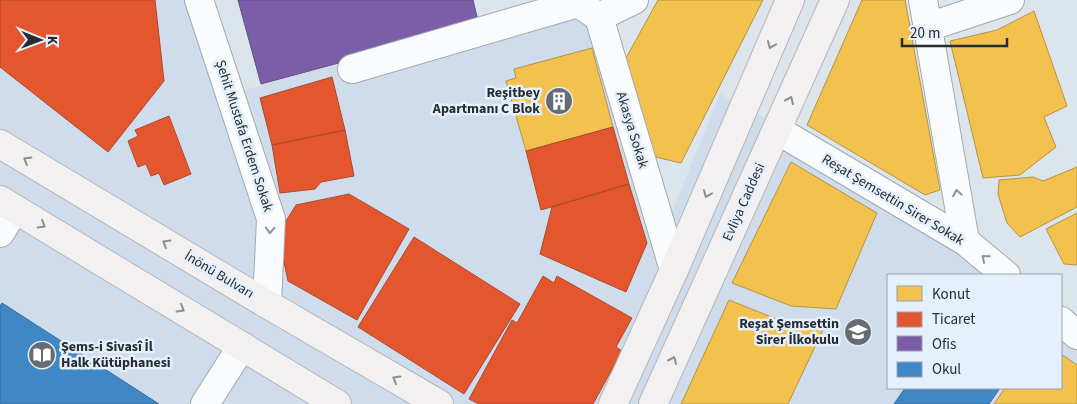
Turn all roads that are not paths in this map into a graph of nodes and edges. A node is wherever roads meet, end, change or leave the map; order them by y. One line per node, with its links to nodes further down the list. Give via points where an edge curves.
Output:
1 (199, 0): 17 (street, Şehit Mustafa Erdem Sokak, one-way to 17, via 271,219)
2 (634, 0): 7 (street)
3 (790, 0): 15 (main road, one-way to 15)
4 (835, 0): 10 (main road, Evliya Caddesi, one-way to 4)
5 (923, 0): 8 (street)
6 (1010, 0): 8 (street)
7 (584, 7): 9 (street); 15 (street, Akasya Sokak)
8 (928, 27): 14 (street, one-way to 8)
9 (352, 69)
10 (777, 130): 14 (street, Reşat Şemsettin Sirer Sokak); 25 (main road, Evliya Caddesi, one-way to 10)
11 (0, 144): 17 (main road, İnönü Bulvarı, one-way to 11)
12 (7, 204): 13 (street); 20 (main road, one-way to 20)
13 (0, 233)
14 (965, 241): 16 (street, Reşat Şemsettin Sirer Sokak, one-way to 14)
15 (674, 270): 24 (main road)
16 (1005, 274)
17 (267, 304): 23 (main road, İnönü Bulvarı, one-way to 17)
18 (1062, 322): 19 (street)
19 (1077, 335)
20 (242, 346): 21 (street); 22 (main road)
21 (205, 404)
22 (337, 404)
23 (438, 404)
24 (612, 404)
25 (653, 404)

